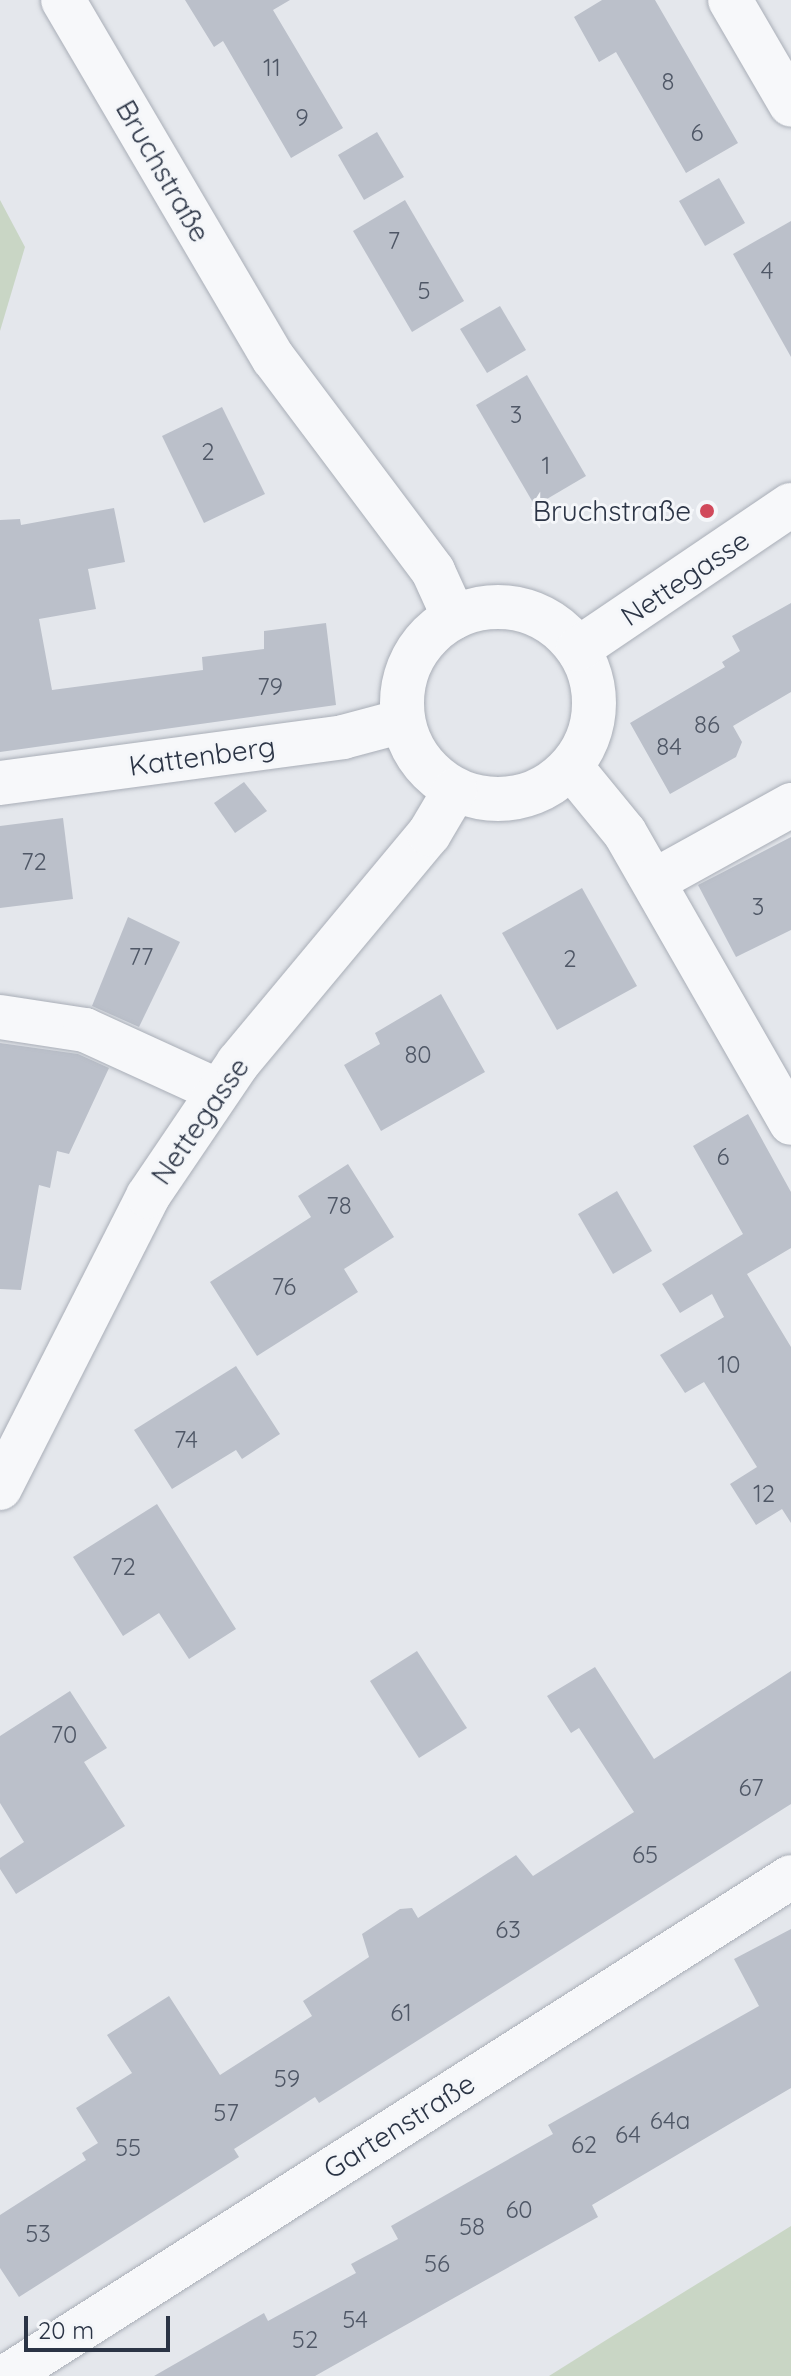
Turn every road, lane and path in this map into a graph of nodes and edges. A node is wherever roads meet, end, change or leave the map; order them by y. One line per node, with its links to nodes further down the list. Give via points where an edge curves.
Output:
1 (63, 0): 5 (street, Bruchstraße, via 274,359 433,571)
2 (730, 0): 3 (street)
3 (791, 105)
4 (791, 505): 6 (street, Nettegasse)
5 (454, 617): 6 (street, via 480,608 535,614); 7 (street, via 411,661)
6 (578, 649): 8 (street, via 592,677 595,709)
7 (403, 721): 9 (street, Kattenberg, via 343,737); 10 (street, via 431,773)
8 (571, 767): 10 (street, via 517,797); 12 (street, via 595,790)
9 (0, 783)
10 (455, 790): 14 (street, Nettegasse, via 429,834)
11 (791, 805): 12 (street)
12 (654, 881): 15 (street)
13 (0, 1017): 14 (street, via 85,1030)
14 (218, 1091): 16 (street, Nettegasse, via 148,1196)
15 (791, 1123)
16 (0, 1488)
17 (791, 1877): 18 (street, Gartenstraße)
18 (7, 2376)

